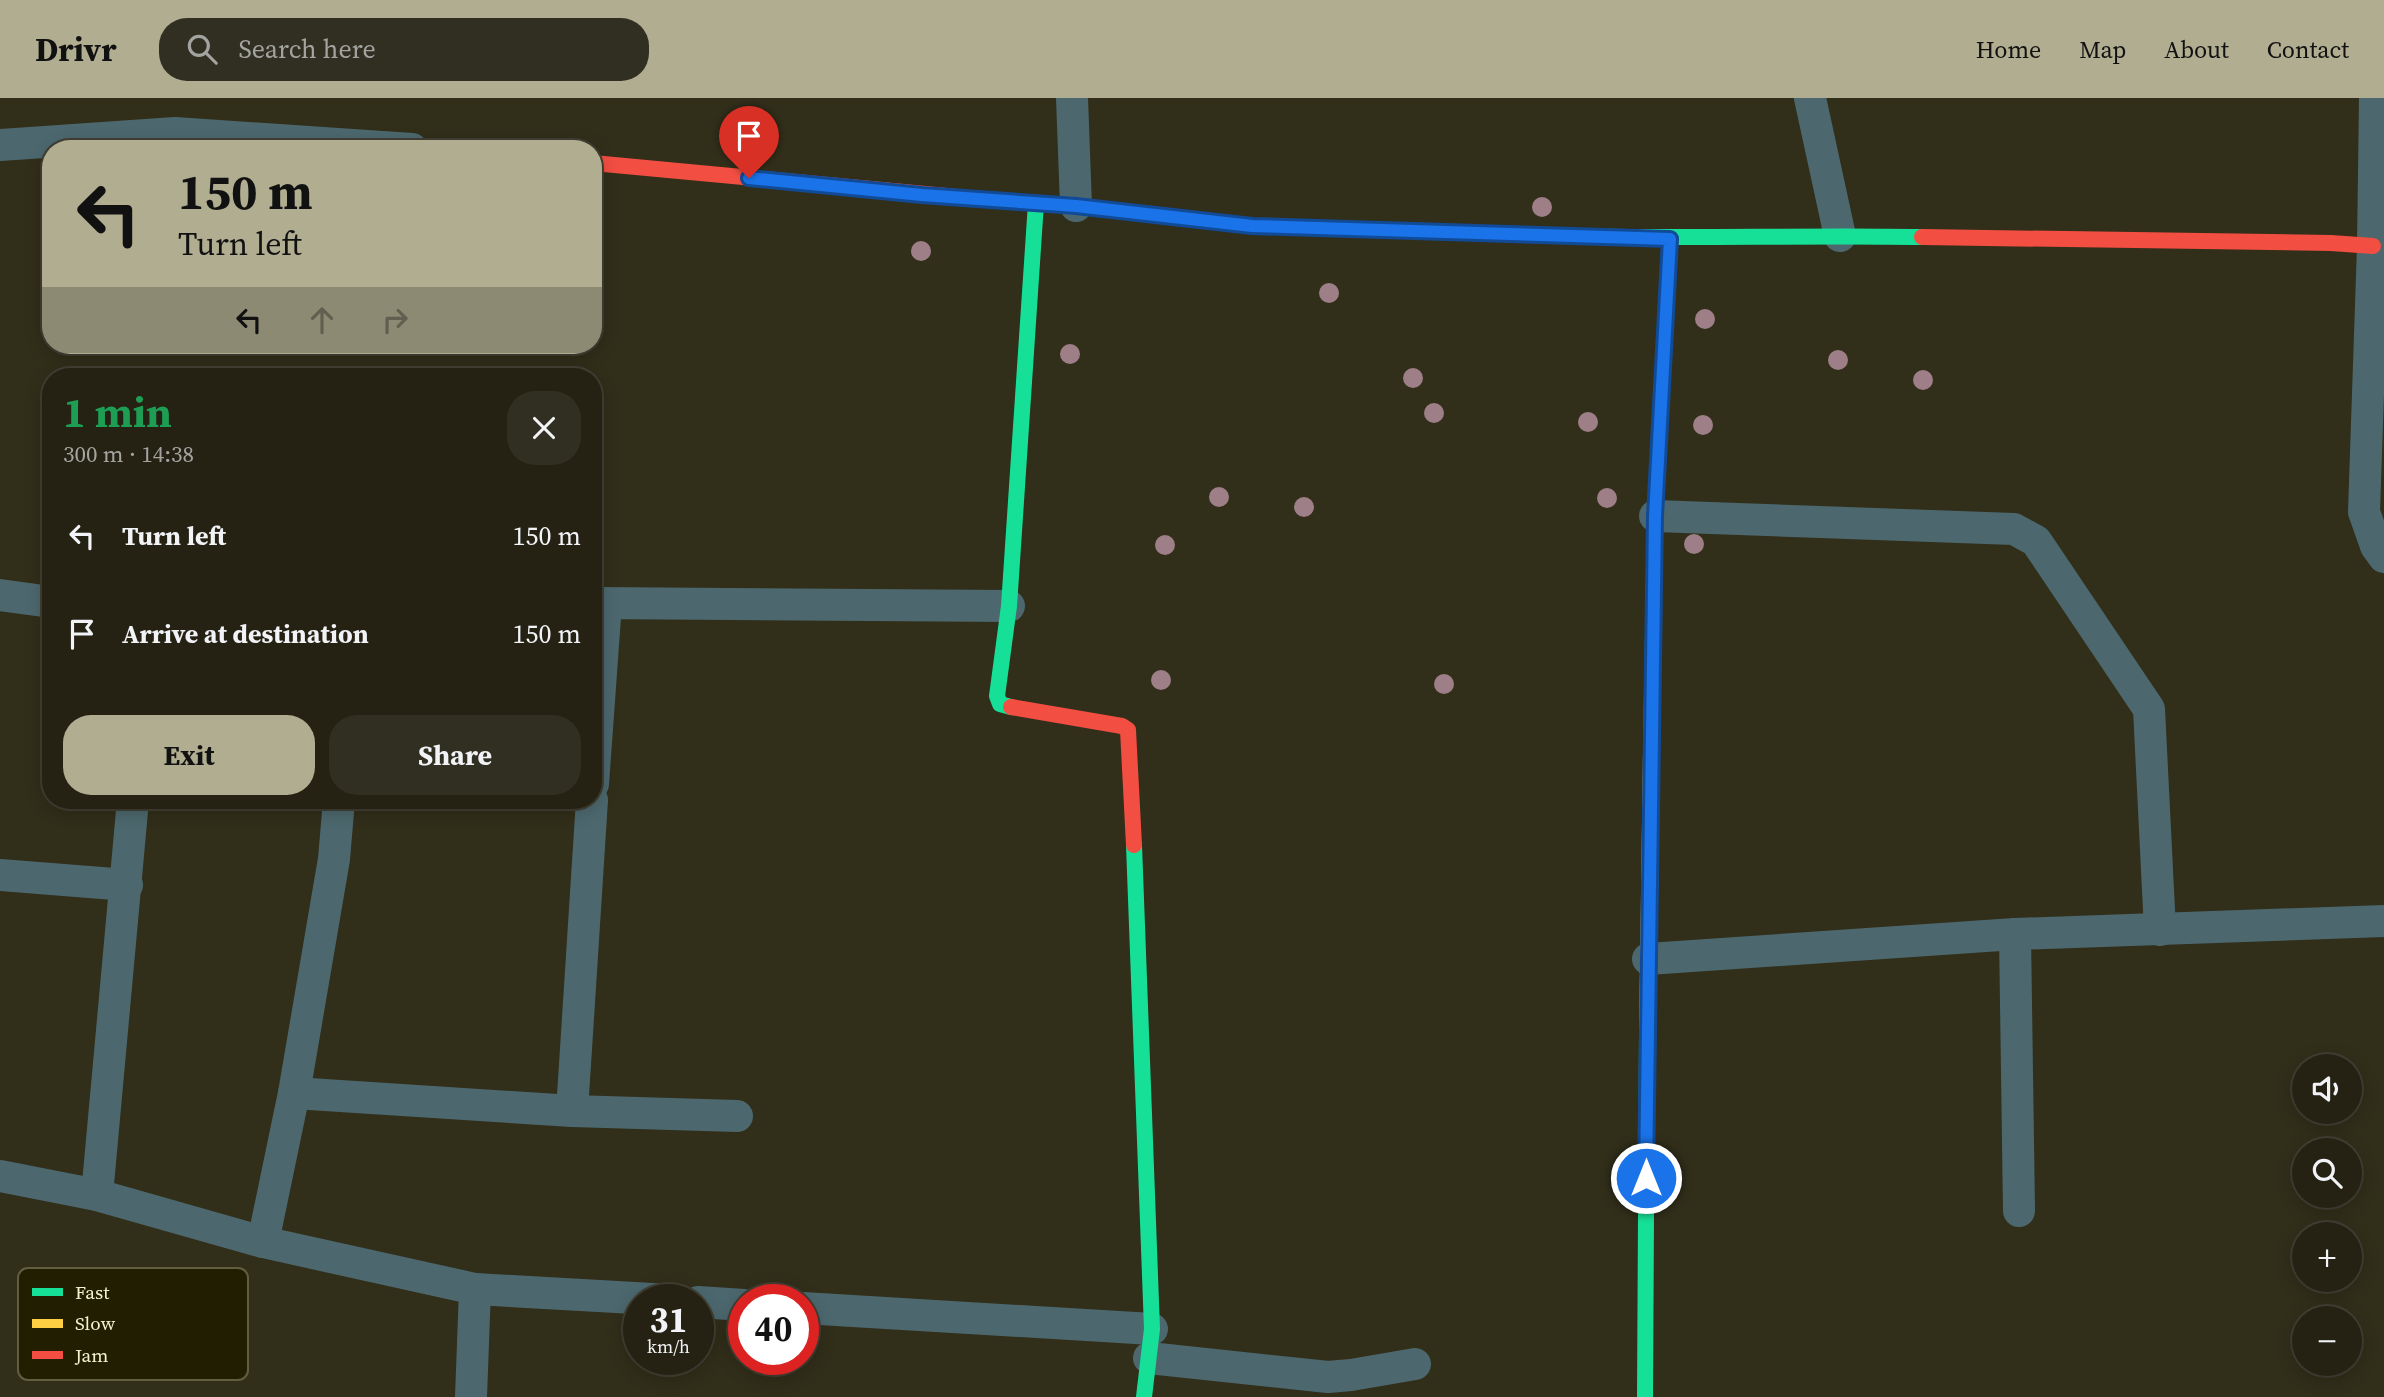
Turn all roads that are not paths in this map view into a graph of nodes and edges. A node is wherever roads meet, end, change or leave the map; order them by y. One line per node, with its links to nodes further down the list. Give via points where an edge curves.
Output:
1 (1072, 98): 10 (street)
2 (1810, 98): 11 (street)
3 (2375, 98): 13 (street)
4 (73, 140): 5 (street, via 175,133)
5 (279, 140)
6 (42, 142): 7 (street)
7 (0, 145)
8 (602, 164): 9 (street)
9 (1036, 203): 10 (street); 19 (street)
10 (1076, 206): 12 (street, via 1252,226)
11 (1840, 236): 12 (street); 13 (street)
12 (1670, 239): 14 (street)
13 (2374, 246): 15 (street, via 2364,512)
14 (1655, 516): 26 (street, via 2014,529 2036,541 2149,709); 28 (street)
15 (2384, 557)
16 (0, 595): 17 (street)
17 (42, 601)
18 (602, 603): 19 (street)
19 (1009, 606): 39 (street, via 997,696 1000,704 1122,726 1130,736)
20 (132, 809): 24 (street)
21 (338, 809): 29 (street, via 334,859)
22 (591, 809): 30 (street)
23 (0, 874): 24 (street)
24 (127, 885): 33 (street)
25 (2384, 921): 26 (street)
26 (2160, 930): 27 (street)
27 (2015, 934): 28 (street); 34 (street)
28 (1648, 959): 43 (street)
29 (294, 1093): 30 (street); 35 (street)
30 (572, 1111): 31 (street)
31 (737, 1116)
32 (0, 1176): 33 (street)
33 (97, 1195): 35 (street)
34 (2020, 1211)
35 (263, 1241): 36 (street)
36 (475, 1289): 37 (street); 41 (street)
37 (623, 1297)
38 (819, 1310): 39 (street)
39 (1150, 1344): 40 (street, via 1328,1377); 42 (street)
40 (1415, 1364)
41 (471, 1397)
42 (1144, 1397)
43 (1645, 1397)

